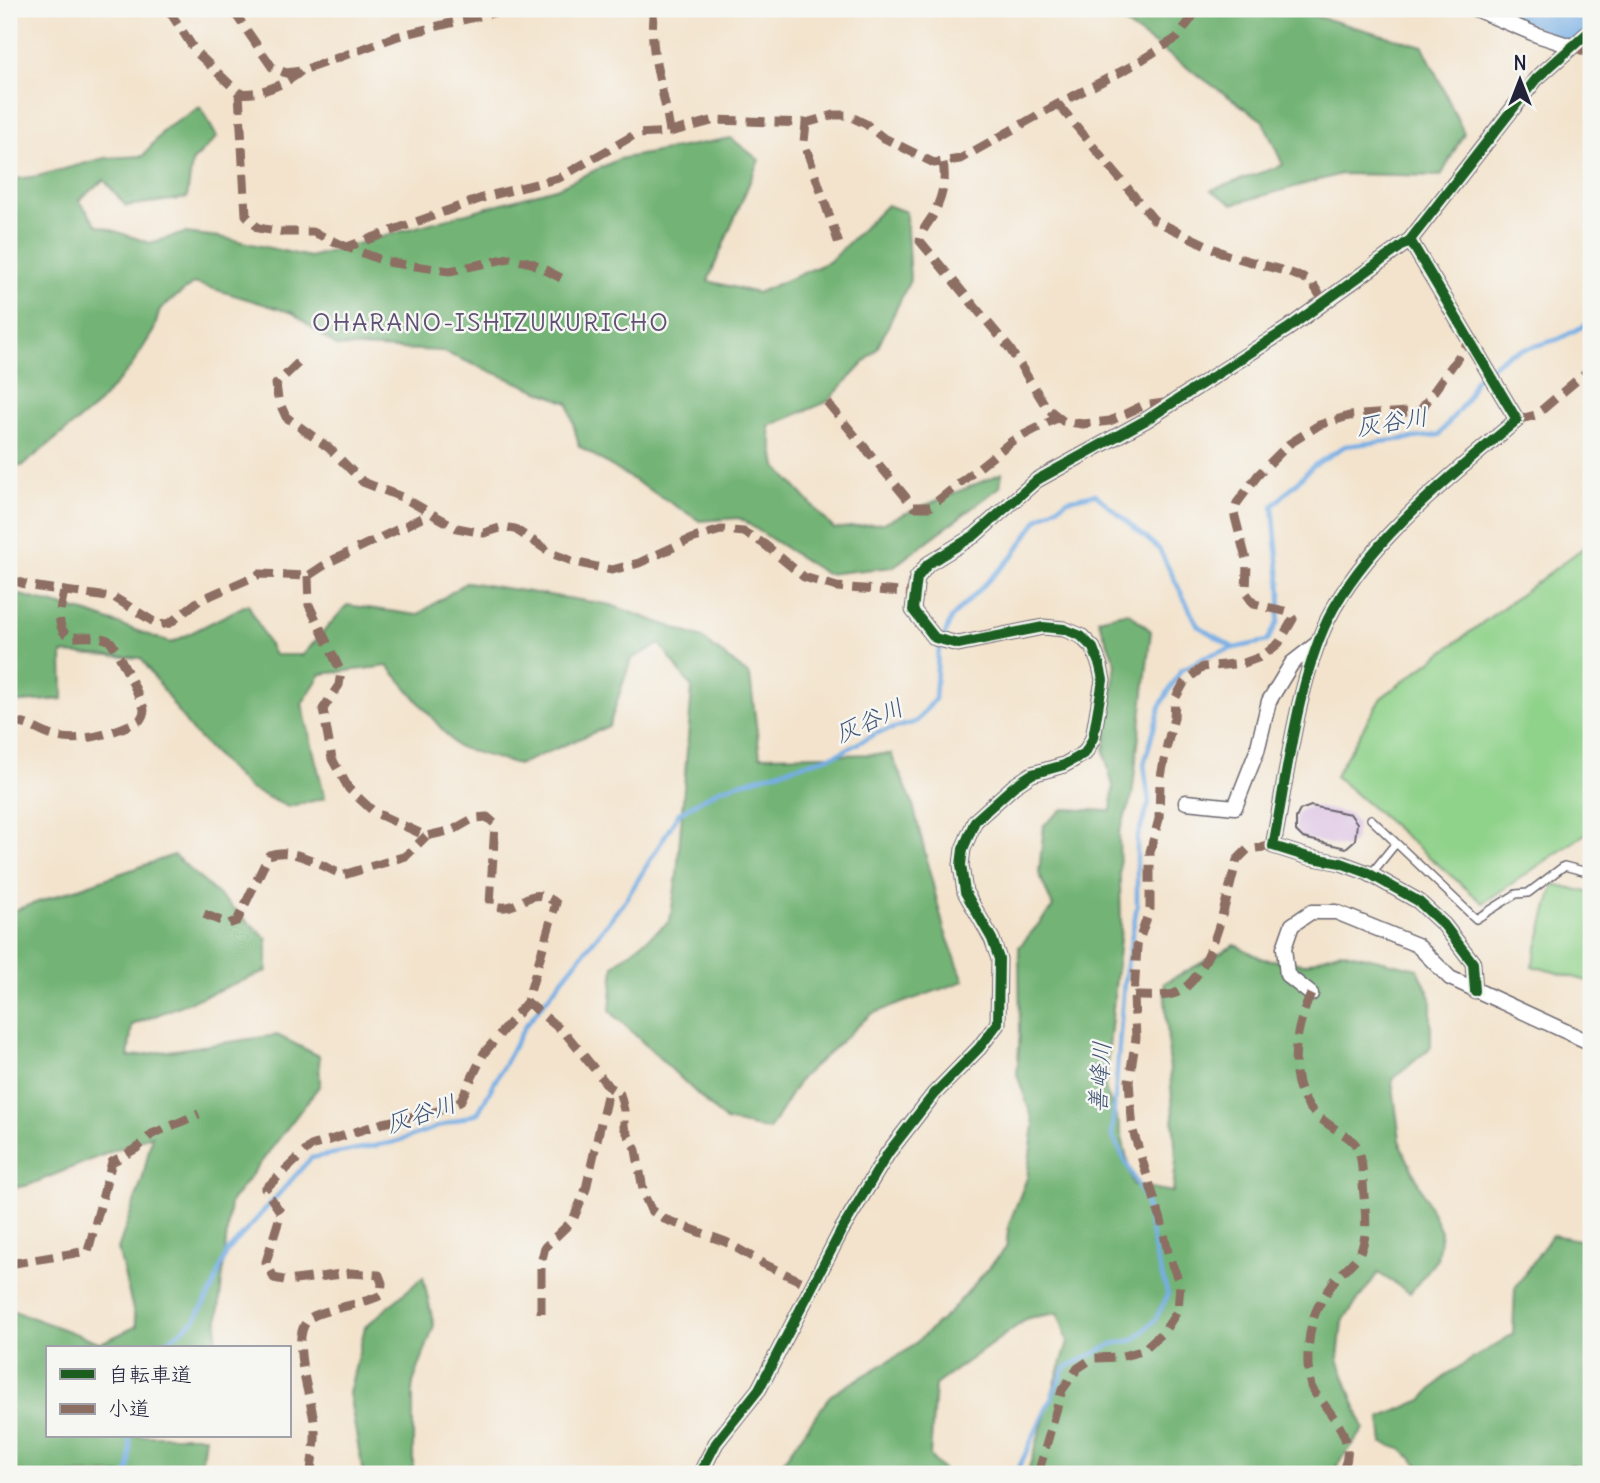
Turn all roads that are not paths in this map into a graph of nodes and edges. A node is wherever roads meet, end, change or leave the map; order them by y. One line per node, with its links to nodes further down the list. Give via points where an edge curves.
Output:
1 (1475, 9): 3 (street)
2 (1591, 30): 3 (street)
3 (1571, 46): 4 (street, via 1536,79)
4 (1410, 240): 5 (street, via 1517,420 1390,533 1338,603); 14 (street, via 1287,329 1146,420 1037,480 975,535 928,564 917,578 913,610 935,638 958,644 1043,627 1081,636 1093,648 1102,680 1093,738 1085,753 1065,765 1032,774 975,821 961,865 965,892 999,959 998,1023 888,1153 841,1231 759,1389 716,1443)
5 (1319, 642): 6 (street, via 1292,663 1269,701 1257,751 1235,807); 10 (street, via 1300,710 1273,846)
6 (1186, 802)
7 (1371, 819): 8 (lane)
8 (1396, 843): 9 (lane, via 1476,919 1516,894 1528,893 1564,866); 10 (lane)
9 (1591, 873)
10 (1370, 874): 11 (street, via 1418,901 1444,925 1473,963)
11 (1475, 991): 12 (street, via 1450,978 1417,945 1336,912 1311,912 1292,925 1284,948 1287,975); 13 (street)
12 (1311, 994)
13 (1591, 1042)
14 (700, 1474)

